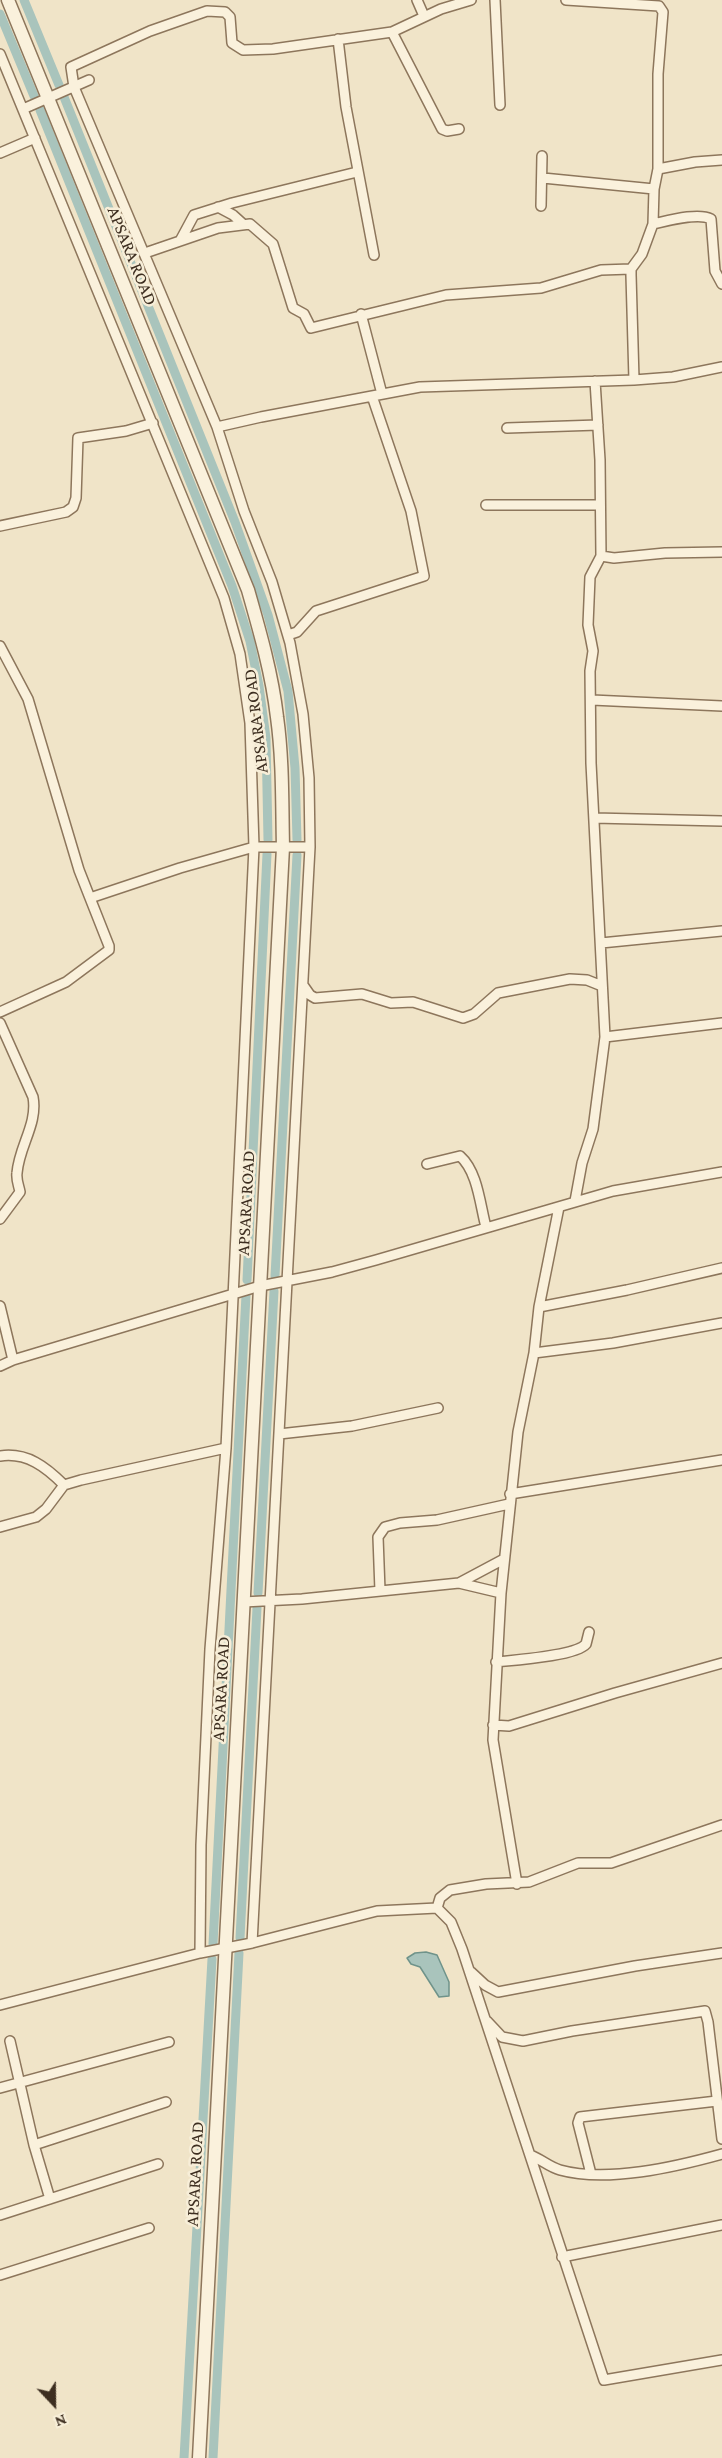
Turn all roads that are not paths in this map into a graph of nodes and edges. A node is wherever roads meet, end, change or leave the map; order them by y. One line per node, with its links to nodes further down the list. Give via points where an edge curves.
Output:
1 (8, 0): 12 (street, APSARA ROAD)
2 (417, 0): 6 (street)
3 (471, 0): 6 (street)
4 (495, 0): 13 (street)
5 (566, 0): 20 (street, via 662,8)
6 (424, 16): 7 (street)
7 (392, 32): 8 (street); 15 (street, via 442,129)
8 (338, 39): 11 (street, via 243,50 232,43 230,17 225,12 207,11 150,31 71,67); 21 (street)
9 (0, 54): 14 (street)
10 (89, 80): 11 (street)
11 (74, 87): 12 (street); 29 (street)
12 (48, 98): 14 (street); 54 (street, APSARA ROAD, via 248,590 278,717)
13 (500, 105)
14 (23, 109): 16 (street)
15 (459, 129)
16 (35, 138): 17 (street); 38 (street)
17 (0, 153)
18 (542, 156): 22 (street)
19 (722, 160): 20 (street)
20 (658, 170): 23 (street)
21 (357, 172): 25 (street); 30 (street)
22 (543, 178): 23 (street); 24 (street)
23 (654, 189): 27 (street)
24 (542, 206)
25 (218, 207): 26 (street); 28 (street, via 194,215)
26 (243, 224): 28 (street); 33 (street, via 250,225 273,244 293,308 304,314 311,328)
27 (652, 224): 31 (street, via 642,254); 32 (street, via 683,218 711,219 715,270)
28 (180, 241): 29 (street)
29 (145, 253): 40 (street)
30 (374, 255)
31 (631, 268): 33 (street, via 601,270 541,288 446,295); 35 (street)
32 (722, 284)
33 (361, 314): 37 (street)
34 (722, 367): 35 (street)
35 (634, 380): 36 (street)
36 (595, 381): 37 (street, via 429,386); 39 (street)
37 (377, 395): 40 (street); 47 (street, via 408,501 424,576 316,611 297,632)
38 (153, 423): 44 (street, via 78,438 73,507 66,512); 53 (street, via 224,598 240,654 250,723)
39 (598, 425): 41 (street); 43 (street)
40 (217, 427): 47 (street)
41 (507, 428)
42 (486, 505): 43 (street)
43 (600, 506): 46 (street)
44 (0, 526)
45 (722, 552): 46 (street)
46 (601, 556): 49 (street, via 590,582)
47 (288, 635): 55 (street, via 303,714)
48 (0, 646): 56 (street, via 28,699)
49 (592, 700): 50 (street); 51 (street)
50 (722, 706)
51 (594, 818): 52 (street); 58 (street)
52 (722, 821)
53 (254, 847): 54 (street); 56 (street); 74 (street)
54 (283, 847): 55 (street); 73 (street, APSARA ROAD)
55 (310, 847): 59 (street)
56 (90, 898): 61 (street, via 109,950 66,982)
57 (722, 931): 58 (street)
58 (601, 943): 60 (street)
59 (303, 985): 60 (street, via 317,998 363,994 391,1003 413,1002 463,1018 474,1014 498,993 570,979); 72 (street)
60 (602, 986): 64 (street)
61 (0, 1012)
62 (0, 1023): 69 (street, via 34,1104 33,1120 17,1170 20,1192)
63 (722, 1023): 64 (street)
64 (605, 1037): 67 (street, via 594,1119)
65 (427, 1164): 70 (street, via 460,1156 465,1161 471,1169)
66 (722, 1172): 67 (street)
67 (575, 1201): 68 (street)
68 (559, 1207): 70 (street); 76 (street)
69 (0, 1219)
70 (486, 1227): 72 (street, via 376,1260)
71 (722, 1268): 76 (street)
72 (287, 1281): 73 (street); 82 (street)
73 (260, 1286): 74 (street); 94 (street, APSARA ROAD)
74 (232, 1295): 79 (street); 83 (street)
75 (0, 1306): 79 (street)
76 (539, 1307): 78 (street)
77 (722, 1323): 78 (street)
78 (534, 1353): 87 (street)
79 (13, 1360): 80 (street)
80 (0, 1366)
81 (438, 1408): 82 (street, via 352,1426)
82 (279, 1434): 93 (street)
83 (225, 1448): 86 (street); 104 (street, via 210,1648)
84 (0, 1456): 86 (street, via 27,1456)
85 (722, 1460): 87 (street)
86 (64, 1485): 88 (street, via 41,1514)
87 (510, 1499): 89 (street); 91 (street, via 437,1520 384,1527 378,1537)
88 (0, 1527)
89 (504, 1559): 90 (street); 92 (street)
90 (459, 1583): 91 (street); 92 (street)
91 (380, 1591): 93 (street)
92 (501, 1593): 96 (street)
93 (270, 1600): 94 (street); 102 (street)
94 (243, 1602): 103 (street, APSARA ROAD)
95 (589, 1632): 96 (street, via 580,1649)
96 (496, 1662): 98 (street)
97 (722, 1663): 98 (street, via 509,1726)
98 (493, 1725): 100 (street)
99 (722, 1825): 100 (street, via 621,1860 578,1863)
100 (516, 1884): 101 (street, via 450,1890 440,1898)
101 (437, 1908): 102 (street, via 377,1911); 106 (street, via 451,1922)
102 (252, 1943): 103 (street)
103 (225, 1948): 104 (street); 128 (street, APSARA ROAD)
104 (200, 1953): 107 (street)
105 (722, 1953): 106 (street, via 498,1992 484,1985)
106 (470, 1970): 108 (street)
107 (0, 2005)
108 (484, 2017): 113 (street, via 502,2037 523,2041 704,2010); 118 (street)
109 (10, 2041): 111 (street)
110 (169, 2042): 111 (street)
111 (19, 2083): 112 (street); 116 (street)
112 (0, 2088)
113 (717, 2101): 115 (street); 120 (street, via 580,2117 578,2123)
114 (166, 2102): 116 (street)
115 (722, 2139)
116 (34, 2145): 121 (street)
117 (722, 2154): 120 (street, via 647,2170)
118 (530, 2155): 120 (street, via 552,2168); 125 (street)
119 (158, 2164): 121 (street)
120 (591, 2174)
121 (50, 2199): 122 (street)
122 (0, 2215)
123 (722, 2225): 125 (street)
124 (149, 2228): 126 (street)
125 (562, 2257): 127 (street, via 603,2380)
126 (0, 2275)
127 (722, 2360)
128 (199, 2458)

